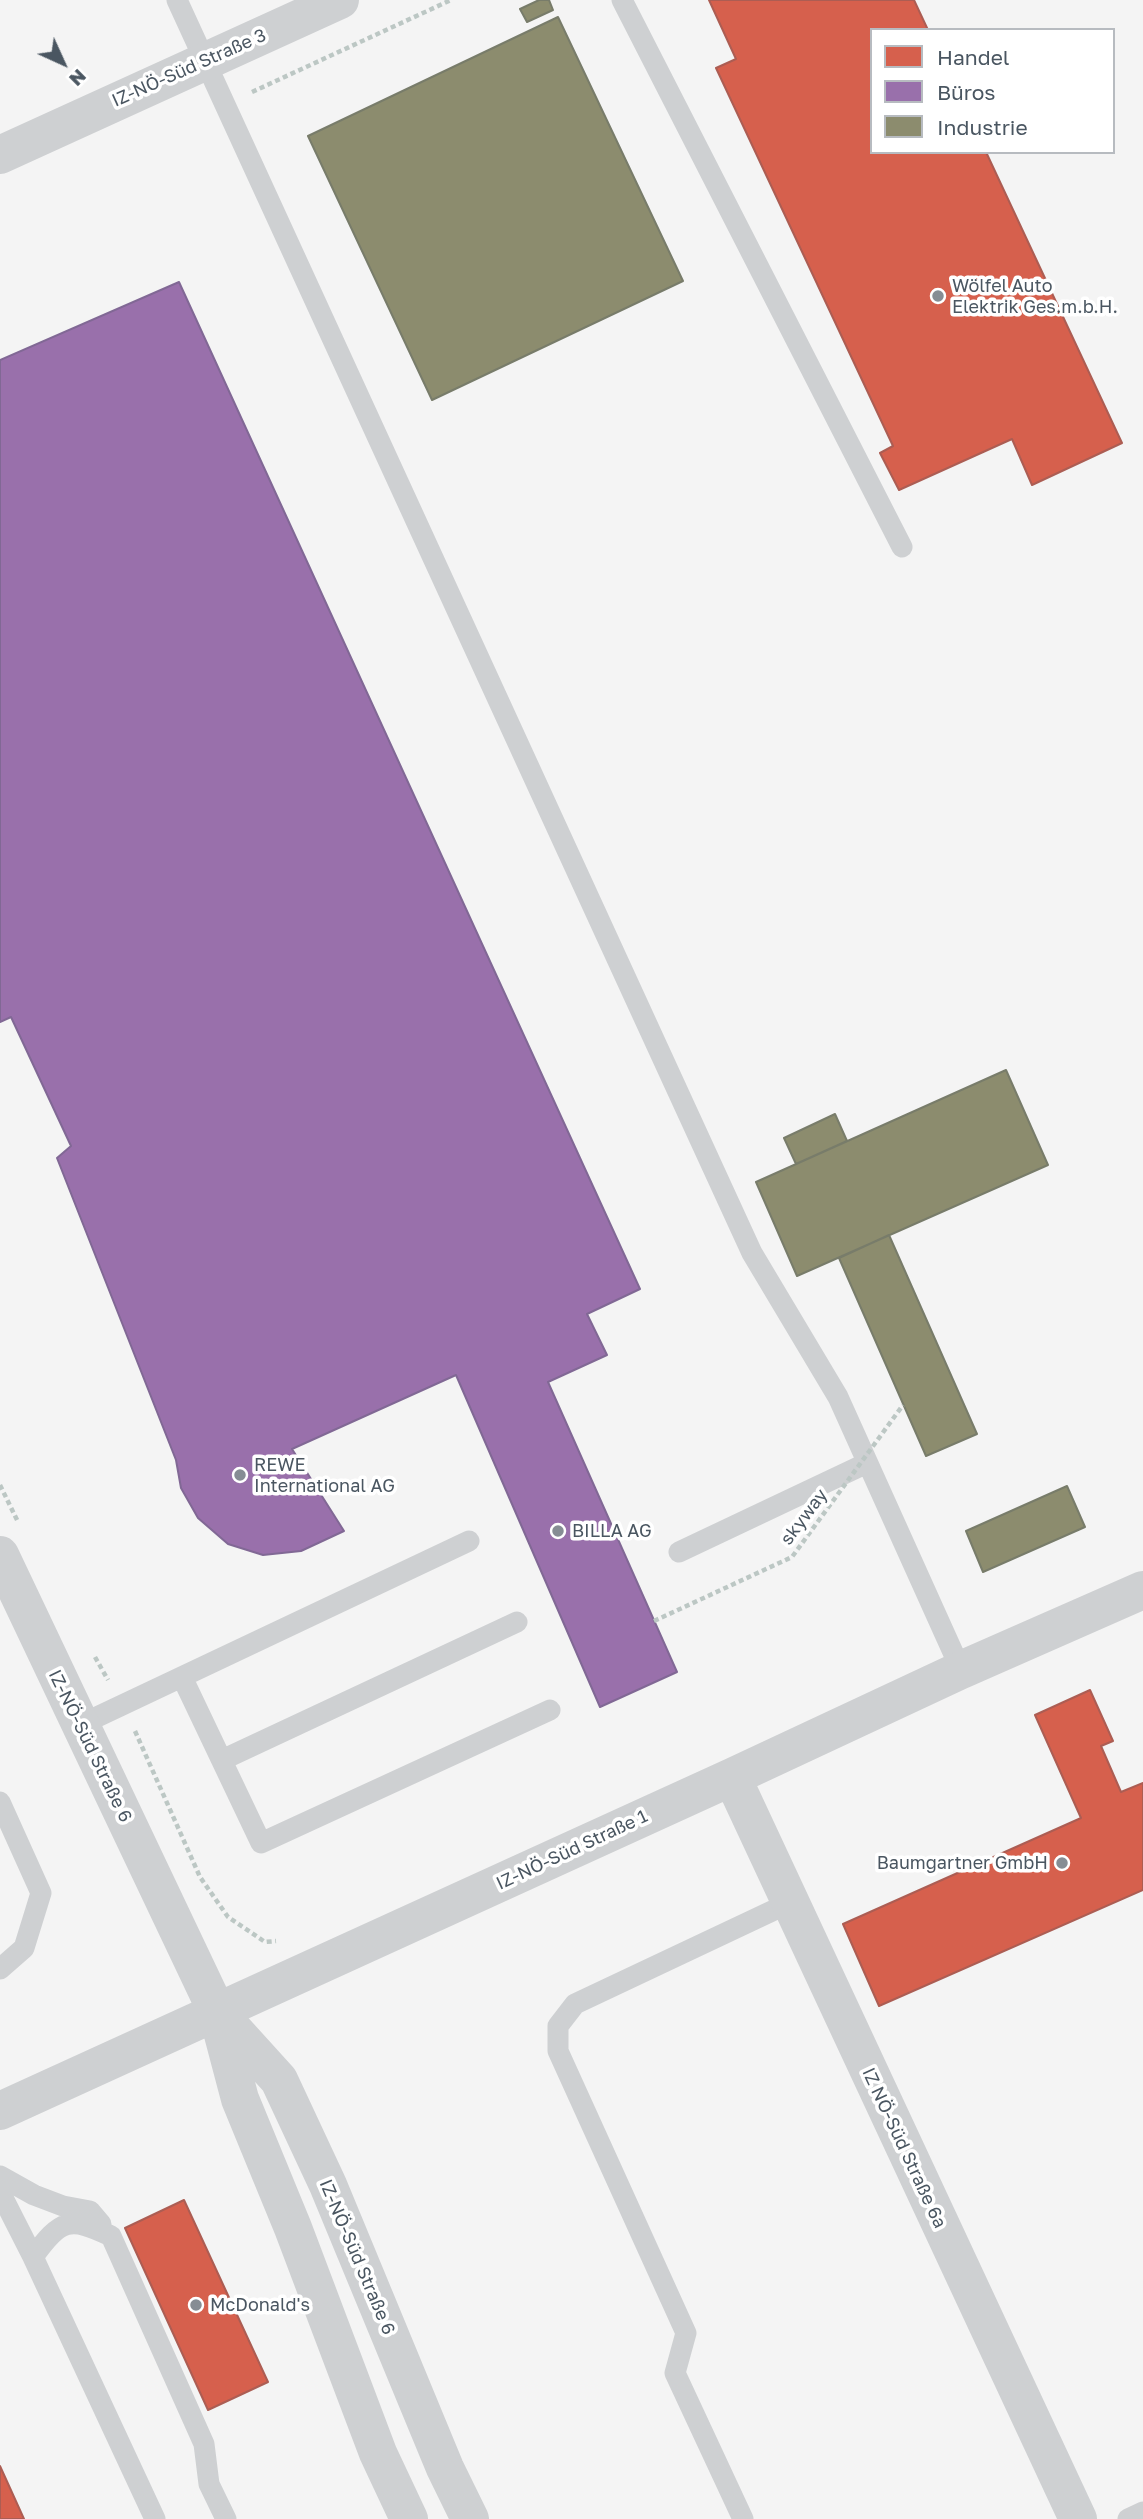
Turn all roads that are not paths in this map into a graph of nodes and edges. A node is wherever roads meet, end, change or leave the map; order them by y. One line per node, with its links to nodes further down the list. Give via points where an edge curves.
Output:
1 (177, 0): 4 (lane)
2 (340, 0): 4 (street, IZ-NÖ-Süd Straße 3)
3 (622, 0): 6 (lane)
4 (205, 61): 5 (street, IZ-NÖ-Süd Straße 3); 7 (lane, via 752,1253 838,1397)
5 (0, 155)
6 (902, 547)
7 (867, 1463): 9 (lane); 13 (lane)
8 (469, 1541): 14 (lane)
9 (679, 1552)
10 (0, 1555): 16 (street, IZ-NÖ-Süd Straße 6)
11 (1143, 1590): 13 (street, IZ-NÖ-Süd Straße 1)
12 (517, 1622): 17 (lane)
13 (961, 1670): 18 (street, IZ-NÖ-Süd Straße 1)
14 (182, 1677): 16 (lane); 17 (lane)
15 (550, 1710): 17 (lane, via 261,1843)
16 (80, 1726): 22 (street, IZ-NÖ-Süd Straße 6)
17 (222, 1760)
18 (732, 1777): 20 (street, IZ NÖ-Süd Straße 6a); 22 (street, IZ-NÖ-Süd Straße 1)
19 (0, 1802): 21 (lane, via 41,1893 24,1948)
20 (789, 1903): 33 (lane, via 575,2004 558,2026 558,2051 686,2333 675,2373); 34 (street, IZ NÖ-Süd Straße 6a)
21 (0, 1969)
22 (218, 2012): 23 (street, IZ-NÖ-Süd Straße 1); 31 (street, IZ-NÖ-Süd Straße 6, via 240,2099 378,2454); 32 (street, IZ-NÖ-Süd Straße 6, via 279,2080)
23 (0, 2110)
24 (0, 2176): 26 (lane, via 43,2199 90,2211)
25 (0, 2192): 27 (lane)
26 (111, 2236): 27 (lane, via 84,2223 65,2225 49,2236); 30 (lane, via 205,2444 209,2484)
27 (33, 2257): 29 (lane)
28 (1143, 2512): 35 (lane)
29 (155, 2519)
30 (226, 2519)
31 (409, 2519)
32 (470, 2519)
33 (743, 2519)
34 (1078, 2519)
35 (1128, 2519)

